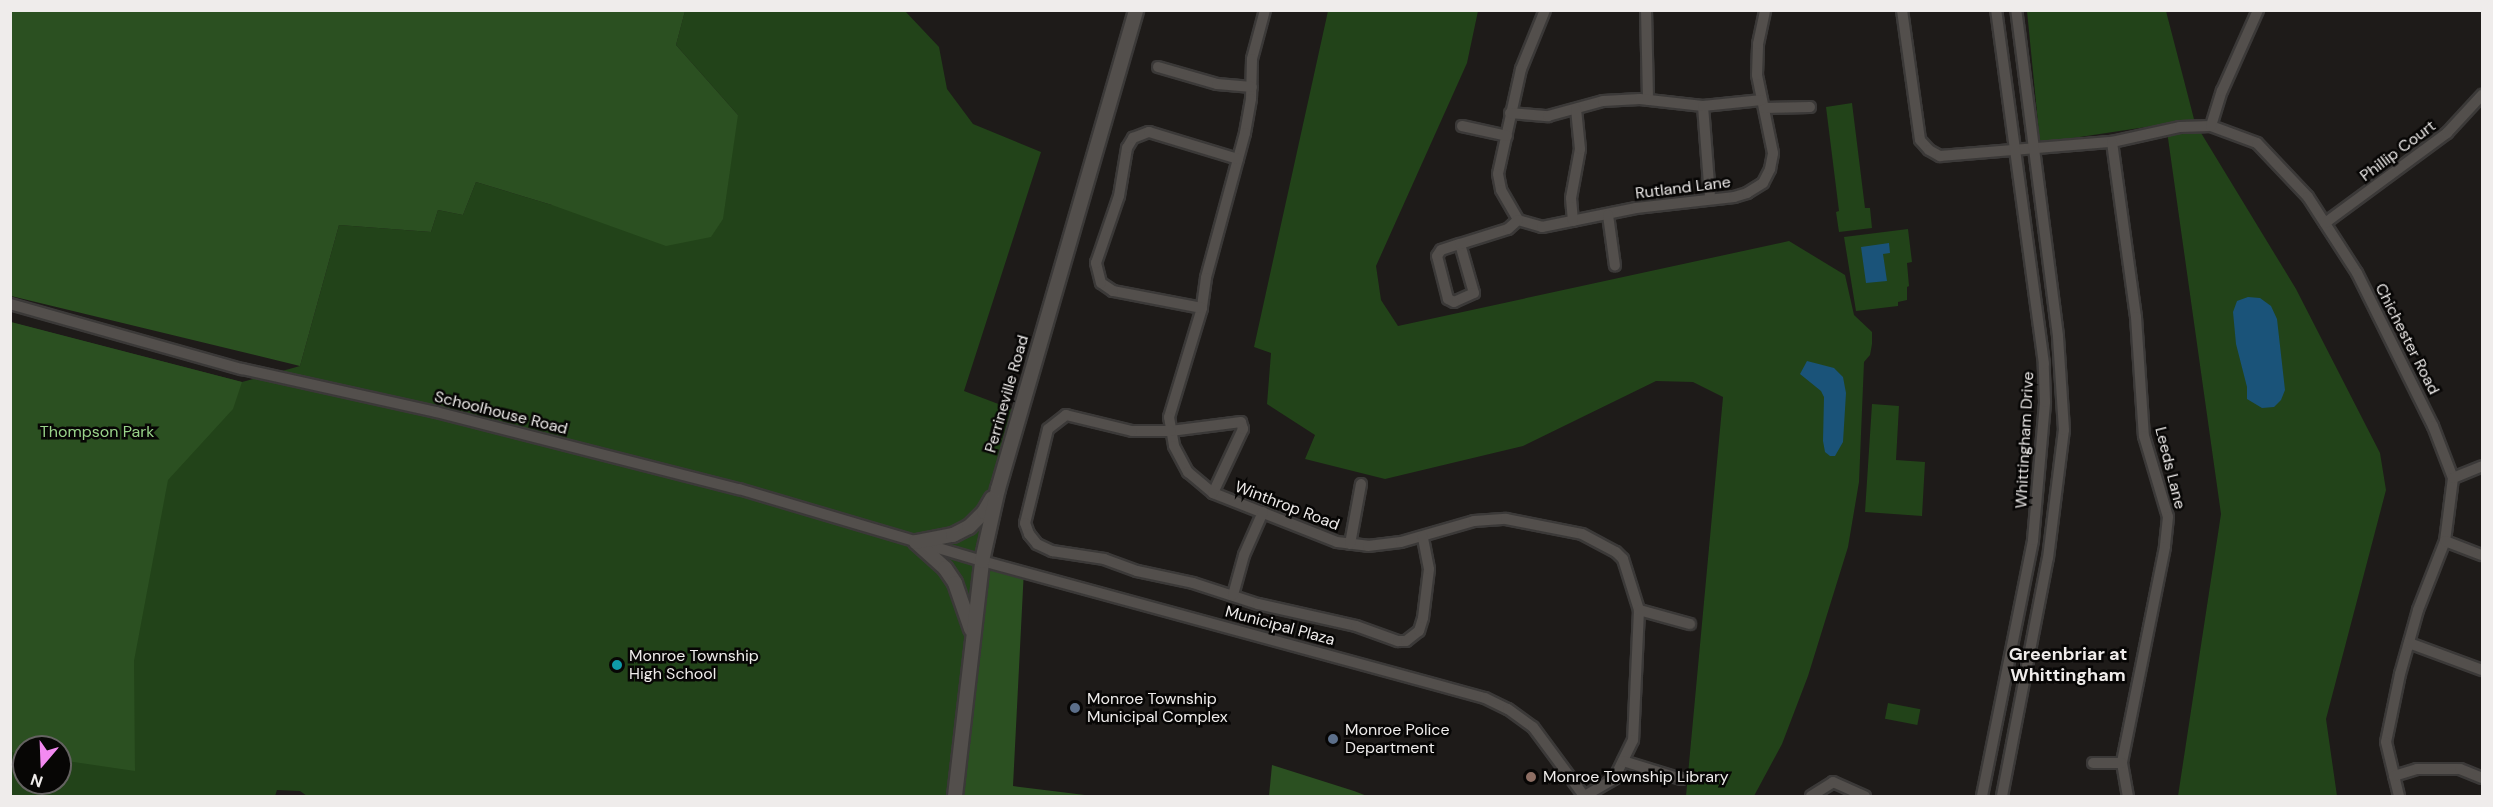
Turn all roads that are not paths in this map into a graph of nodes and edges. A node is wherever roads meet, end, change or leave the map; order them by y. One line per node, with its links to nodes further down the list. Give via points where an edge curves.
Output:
1 (1136, 10): 39 (street, Perrineville Road)
2 (1265, 10): 11 (street, Winthrop Road, via 1252,59)
3 (1545, 10): 18 (street)
4 (1646, 10): 13 (street)
5 (1766, 10): 14 (street, Rutland Lane, via 1758,44 1757,75)
6 (1902, 10): 24 (street, Chichester Road, via 1920,140 1940,156)
7 (1996, 10): 24 (street, Whittingham Drive)
8 (2016, 10): 23 (street, Whittingham Drive)
9 (2258, 10): 20 (street, via 2222,90)
10 (1158, 67): 11 (street, via 1217,84)
11 (1252, 87): 25 (street, Winthrop Road)
12 (2482, 95): 30 (street, Phillip Court, via 2447,134)
13 (1648, 99): 15 (street); 17 (street, via 1603,101)
14 (1763, 104): 15 (street); 16 (street); 26 (street, Rutland Lane, via 1773,153 1770,169 1762,183 1748,193)
15 (1703, 106): 26 (street)
16 (1810, 107)
17 (1576, 109): 18 (street, via 1548,116); 29 (street, via 1580,149 1571,198)
18 (1509, 112): 21 (street)
19 (1462, 126): 21 (street)
20 (2211, 126): 22 (street, Chichester Road, via 2180,127); 30 (street, Chichester Road, via 2257,143 2308,197)
21 (1507, 136): 28 (street, via 1498,174 1501,190)
22 (2112, 142): 23 (street, Chichester Road); 56 (street, Leeds Lane, via 2136,317 2144,436 2168,517)
23 (2032, 147): 24 (street, Chichester Road); 65 (street, Whittingham Drive, via 2058,336 2064,430 2048,558)
24 (2015, 149): 64 (street, Whittingham Drive, via 2044,364 2043,446 2033,540)
25 (1238, 159): 34 (street, Winthrop Road, via 1206,278); 34 (street, via 1158,134 1144,132 1133,138 1127,148 1119,196 1096,263 1101,283 1113,291)
26 (1710, 198): 27 (street, Rutland Lane)
27 (1608, 215): 29 (street, Rutland Lane); 32 (street)
28 (1518, 220): 29 (street, Rutland Lane, via 1542,227); 31 (street, via 1508,229)
29 (1572, 221)
30 (2325, 223): 37 (street, Chichester Road, via 2357,273 2433,426)
31 (1460, 244): 31 (street, via 1441,250 1437,256 1448,299 1454,302 1474,293)
32 (1615, 266)
33 (10, 304): 44 (street, Schoolhouse Road, via 242,369 436,412 739,489)
34 (1202, 308): 35 (street, Winthrop Road, via 1169,417)
35 (1171, 431): 40 (street, Winthrop Road, via 1188,472); 40 (street, via 1241,422 1244,426); 48 (street, via 1132,431 1073,415 1059,418 1045,438 1026,517 1029,534 1036,544 1052,551 1104,559)
36 (2482, 466): 37 (street)
37 (2453, 478): 43 (street, Chichester Road)
38 (1361, 484): 45 (street)
39 (998, 489): 44 (street, via 984,512 969,526 953,535); 47 (street, Perrineville Road)
40 (1213, 493): 41 (street, Winthrop Road)
41 (1263, 512): 45 (street, Winthrop Road); 48 (street, via 1244,555)
42 (1423, 537): 45 (street, Winthrop Road, via 1368,546); 48 (street, via 1429,569 1423,618 1419,631 1406,641); 49 (street, Winthrop Road, via 1474,521 1506,519 1582,534 1623,559)
43 (2445, 541): 46 (street); 52 (street, Chichester Road)
44 (916, 542): 47 (street, Schoolhouse Road); 51 (street, via 945,568 955,583)
45 (1350, 544)
46 (2482, 555)
47 (982, 561): 51 (street, Perrineville Road); 61 (street, Municipal Plaza, via 1485,698 1533,727)
48 (1233, 595)
49 (1639, 610): 50 (street); 54 (street, Winthrop Road, via 1633,740)
50 (1690, 624)
51 (973, 638): 60 (street, Perrineville Road)
52 (2409, 643): 53 (street); 57 (street, Chichester Road, via 2386,742)
53 (2482, 670)
54 (1623, 761): 59 (street); 61 (street, Winthrop Road, via 1614,778)
55 (2092, 763): 56 (street)
56 (2122, 763): 66 (street, Leeds Lane)
57 (2394, 776): 58 (street, via 2417,769 2460,769); 67 (street, Chichester Road)
58 (2482, 778)
59 (1680, 779)
60 (955, 796)
61 (1584, 796)
62 (1811, 796): 63 (street, via 1833,783)
63 (1865, 796)
64 (1982, 796)
65 (2002, 796)
66 (2128, 796)
67 (2399, 796)

